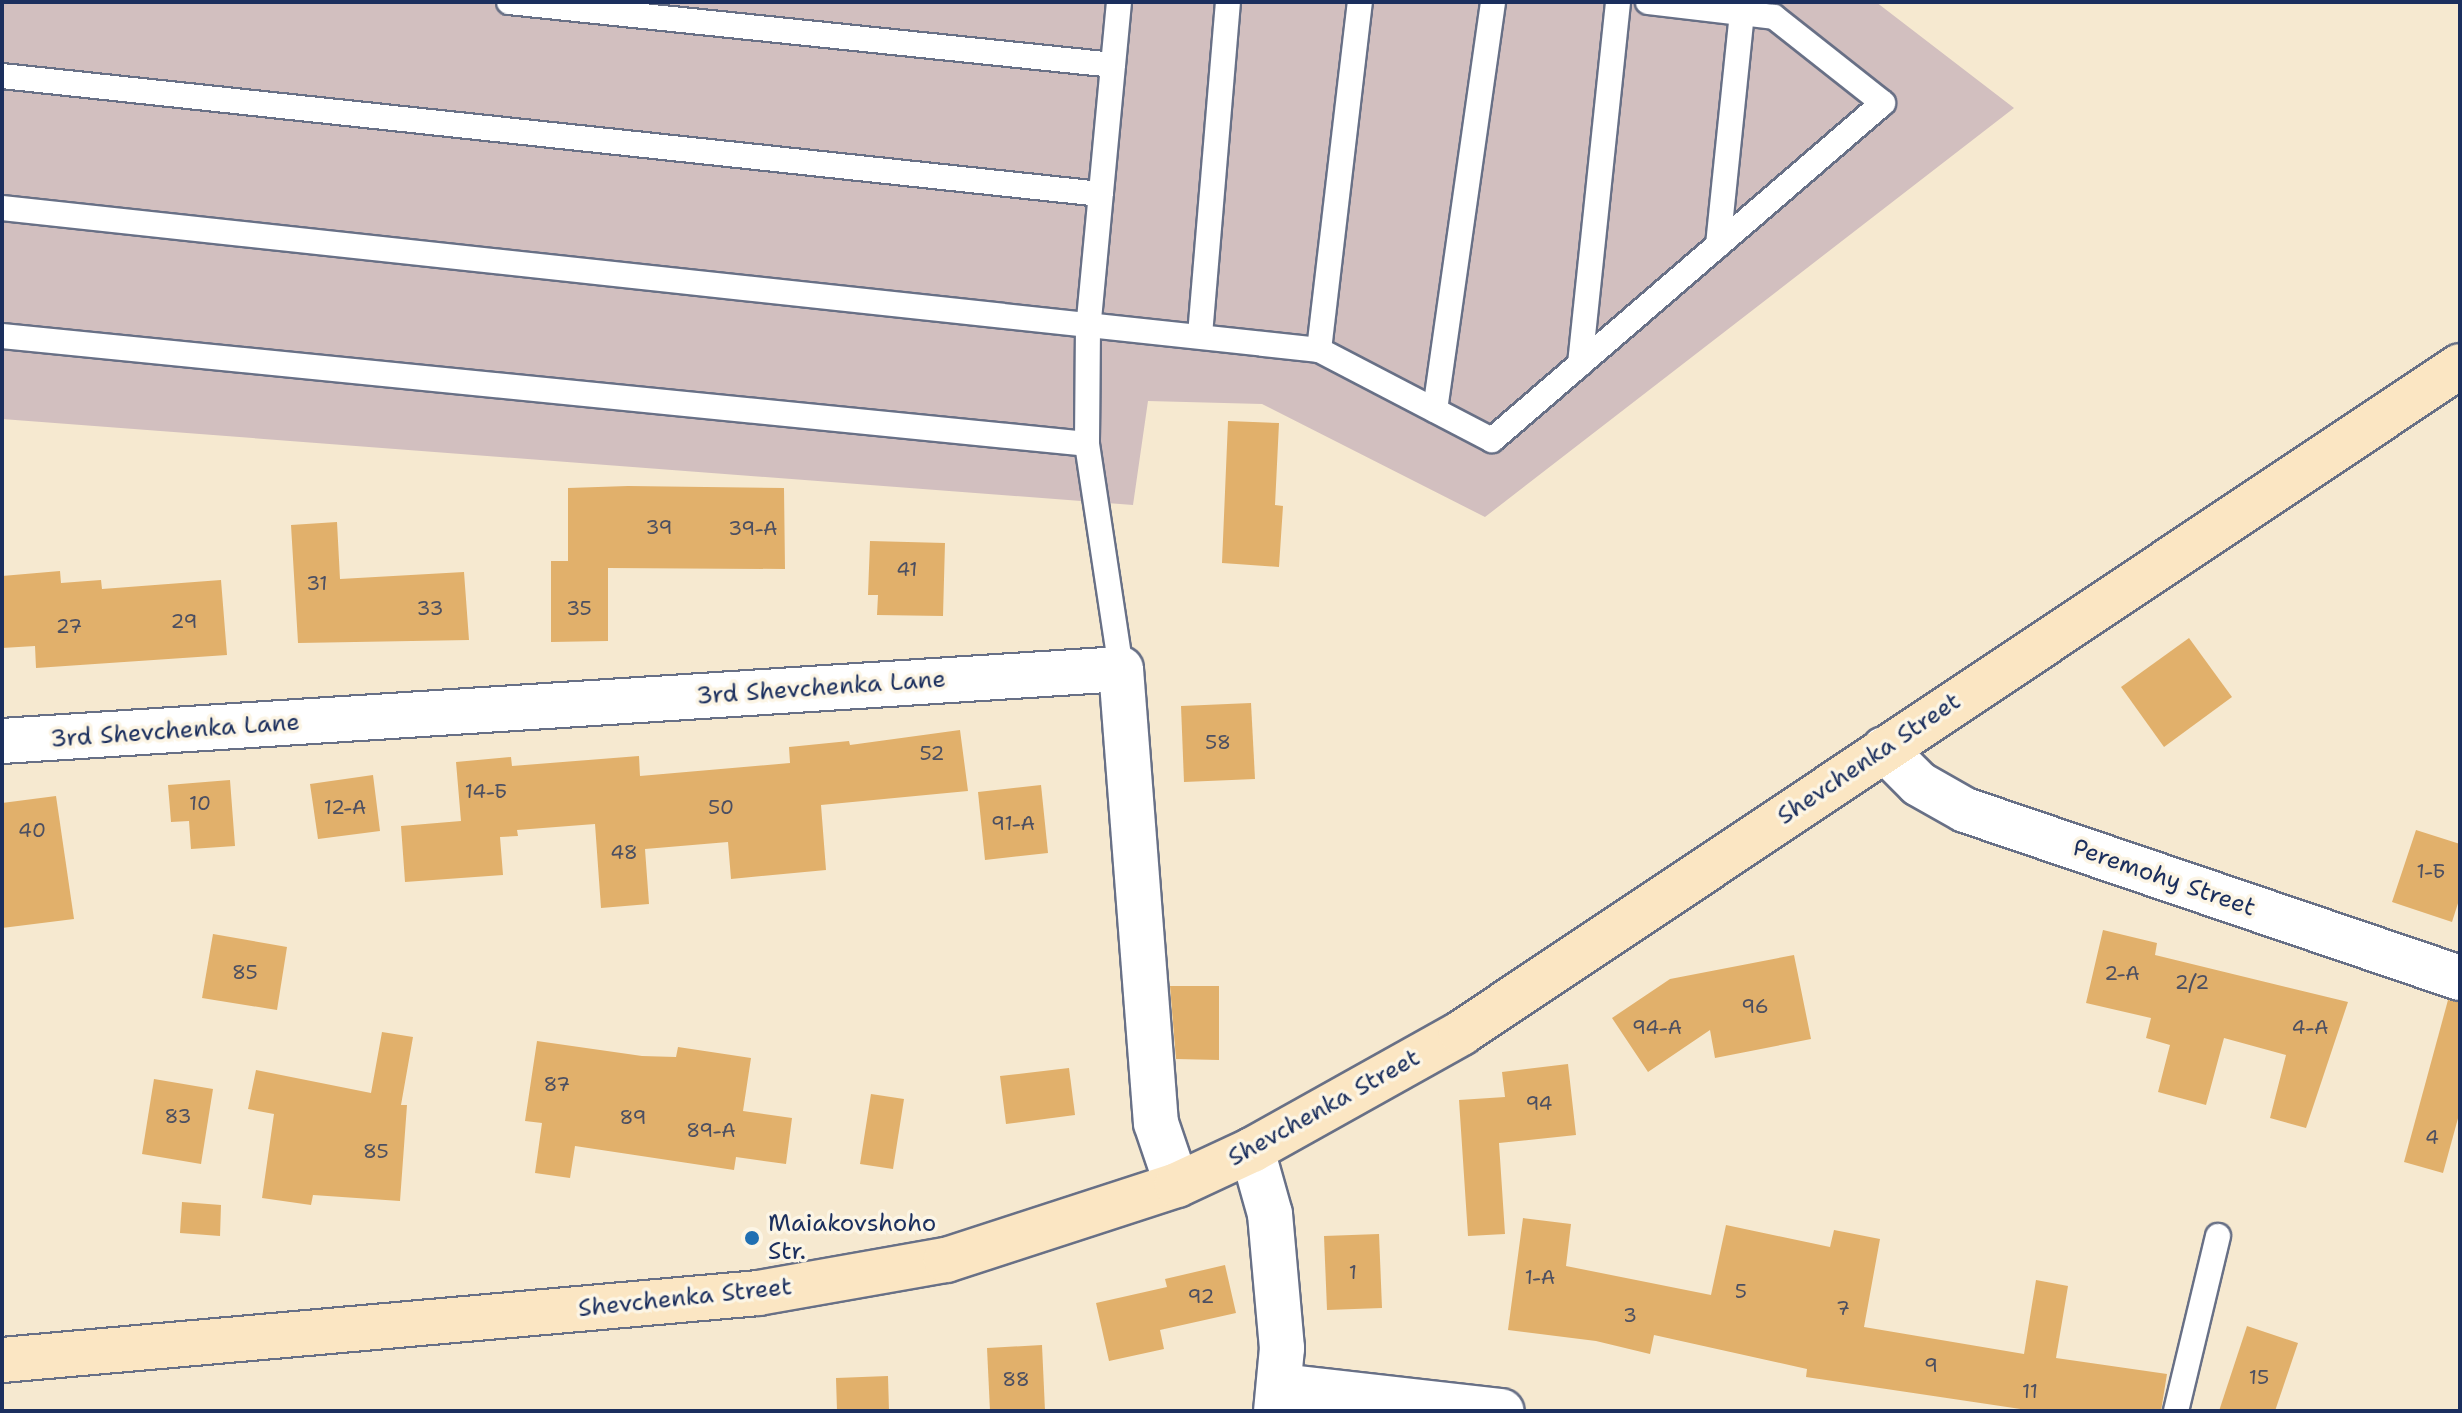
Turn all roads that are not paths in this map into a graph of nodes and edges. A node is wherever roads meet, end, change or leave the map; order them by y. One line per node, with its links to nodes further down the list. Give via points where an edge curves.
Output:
1 (509, 2): 9 (lane)
2 (1119, 2): 9 (lane)
3 (1228, 2): 15 (lane)
4 (1360, 2): 17 (lane)
5 (1493, 2): 20 (lane)
6 (1618, 2): 18 (lane)
7 (1648, 2): 8 (lane)
8 (1742, 13): 13 (lane); 13 (lane, via 1774,17 1883,103)
9 (1113, 65): 11 (lane)
10 (2, 76): 11 (lane)
11 (1101, 194): 14 (lane)
12 (2, 208): 14 (lane)
13 (1718, 245): 18 (lane)
14 (1088, 327): 15 (lane); 21 (lane)
15 (1200, 335): 17 (lane)
16 (2, 336): 21 (lane)
17 (1319, 350): 20 (lane)
18 (1580, 364): 20 (lane, via 1492,440)
19 (2460, 366): 24 (main road, Shevchenka Street)
20 (1435, 410)
21 (1087, 444): 22 (lane)
22 (1121, 669): 23 (street, 3rd Shevchenka Lane); 27 (street, via 1156,1123)
23 (2, 741)
24 (1884, 749): 25 (street, Peremohy Street, via 1919,784 1965,810); 26 (main road, Shevchenka Street, via 1461,1033)
25 (2460, 978)
26 (1252, 1150): 27 (main road, Shevchenka Street); 30 (street, via 1270,1214)
27 (1177, 1185): 29 (main road, Shevchenka Street, via 946,1260 758,1293)
28 (2218, 1236): 32 (lane)
29 (2, 1360)
30 (1279, 1398): 31 (street)
31 (1502, 1411)
32 (2176, 1411)

